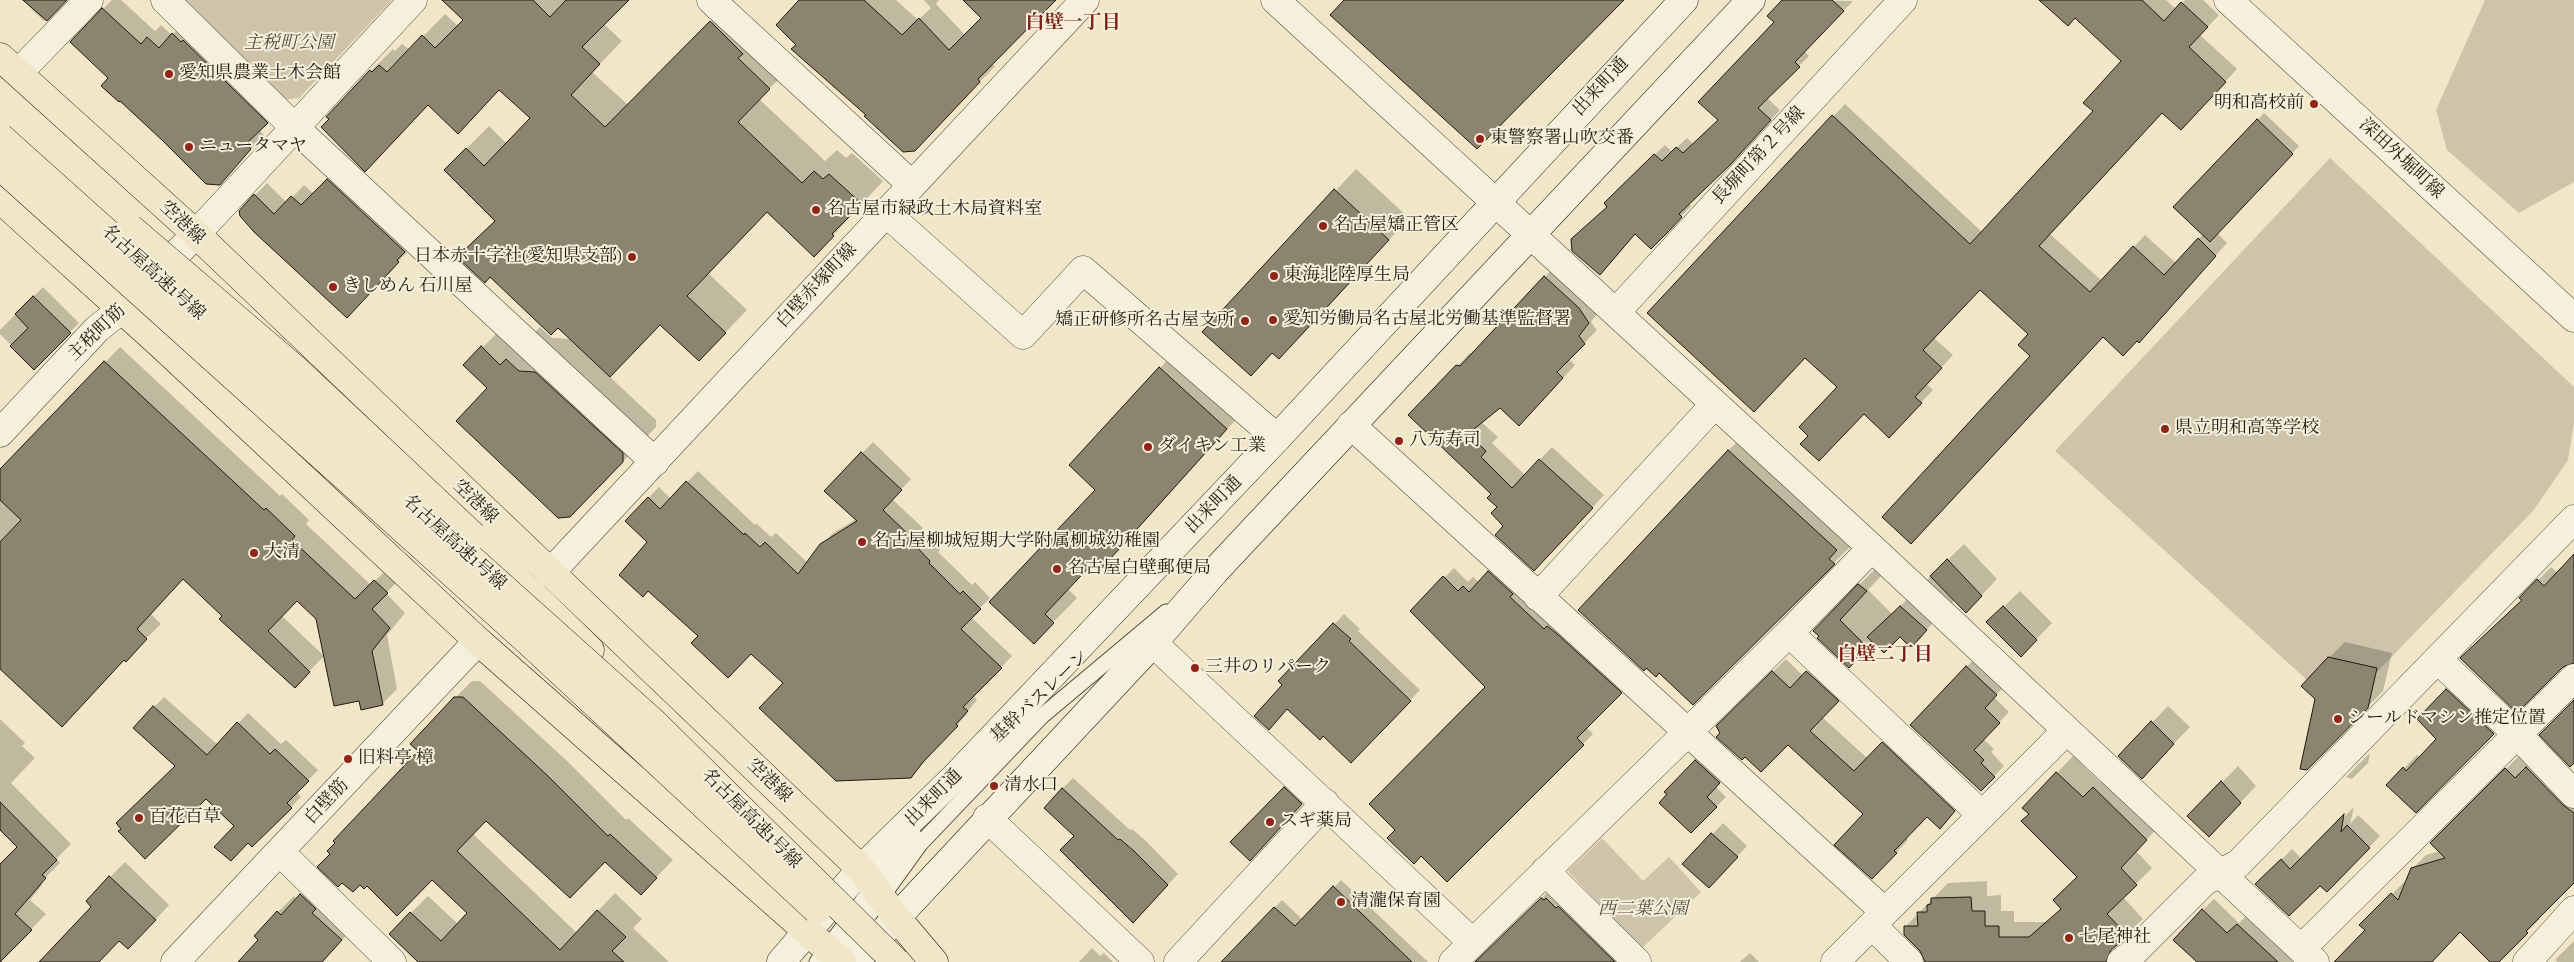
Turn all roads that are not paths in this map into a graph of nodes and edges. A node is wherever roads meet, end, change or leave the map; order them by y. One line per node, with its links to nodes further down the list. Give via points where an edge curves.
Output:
1 (89, 0): 12 (street)
2 (165, 0): 14 (street)
3 (414, 0): 14 (street, 主税町筋)
4 (711, 0): 17 (street)
5 (1085, 0): 17 (street, 白壁赤塚町線)
6 (1274, 0): 19 (street)
7 (1684, 0): 19 (street, 出来町通)
8 (1751, 0): 22 (street, 出来町通)
9 (1903, 0): 24 (street, 長塀町第２号線)
10 (2228, 0): 25 (street, 深田外堀町線)
11 (0, 42): 12 (highway, 空港線)
12 (12, 62): 21 (highway, 空港線)
13 (0, 116): 41 (highway, bridge, via 296,370 646,704)
14 (294, 127): 21 (street, 主税町筋); 30 (street)
15 (0, 137): 41 (highway, 名古屋高速1号線, bridge)
16 (0, 166): 61 (highway, 名古屋高速1号線, bridge, via 529,642)
17 (911, 184): 20 (street, 白壁赤塚町線)
18 (0, 198): 23 (highway)
19 (1494, 203): 22 (street); 29 (street, 出来町通)
20 (885, 212): 29 (street, via 1023,335 1083,270); 30 (street, 白壁赤塚町線)
21 (196, 234): 23 (street, 主税町筋); 34 (highway, 空港線)
22 (1529, 234): 24 (street); 27 (street, 出来町通)
23 (122, 309): 28 (street, 主税町筋, via 97,329); 37 (highway)
24 (1616, 312): 26 (street)
25 (2574, 318)
26 (1715, 404): 32 (street); 35 (street)
27 (1351, 425): 33 (street, 出来町通); 35 (street)
28 (0, 433)
29 (1277, 438): 52 (street, 出来町通, via 959,773)
30 (655, 462): 34 (street, 白壁赤塚町線)
31 (2574, 519): 39 (street)
32 (1872, 548): 36 (street); 42 (street)
33 (1215, 571): 38 (street, 出来町通); 52 (lane, 基幹バスレーン, via 1042,716)
34 (550, 573): 52 (highway, 空港線)
35 (1538, 597): 43 (street)
36 (1789, 633): 43 (street); 47 (street)
37 (478, 641): 49 (street, 白壁筋); 56 (highway)
38 (1153, 644): 46 (street); 48 (street, 出来町通)
39 (2438, 660): 44 (street); 51 (street, via 2238,864)
40 (2574, 678): 44 (street)
41 (654, 723): 62 (highway, 名古屋高速1号線, bridge)
42 (2066, 731): 47 (street); 51 (street)
43 (1688, 732): 50 (street); 54 (street)
44 (2518, 735): 45 (street); 57 (street)
45 (2574, 794)
46 (1325, 804): 55 (street); 65 (street)
47 (1982, 815): 54 (street)
48 (987, 818): 52 (street, 出来町通); 64 (street)
49 (280, 852): 58 (street, 白壁筋); 59 (street)
50 (1545, 871): 55 (street); 67 (street)
51 (2220, 874): 57 (street); 70 (street, via 2205,880)
52 (878, 893): 56 (street, 出来町通); 56 (street, 出来町通); 63 (highway, 空港線)
53 (2574, 910): 71 (street)
54 (1879, 919): 68 (street); 69 (street)
55 (1472, 942): 66 (street)
56 (832, 956): 60 (street, 出来町通)
57 (2308, 956)
58 (175, 962)
59 (392, 962)
60 (781, 962)
61 (873, 962)
62 (896, 962)
63 (934, 962)
64 (1140, 962)
65 (1178, 962)
66 (1453, 962)
67 (1637, 962)
68 (1834, 962)
69 (1909, 962)
70 (2121, 962)
71 (2527, 962)

